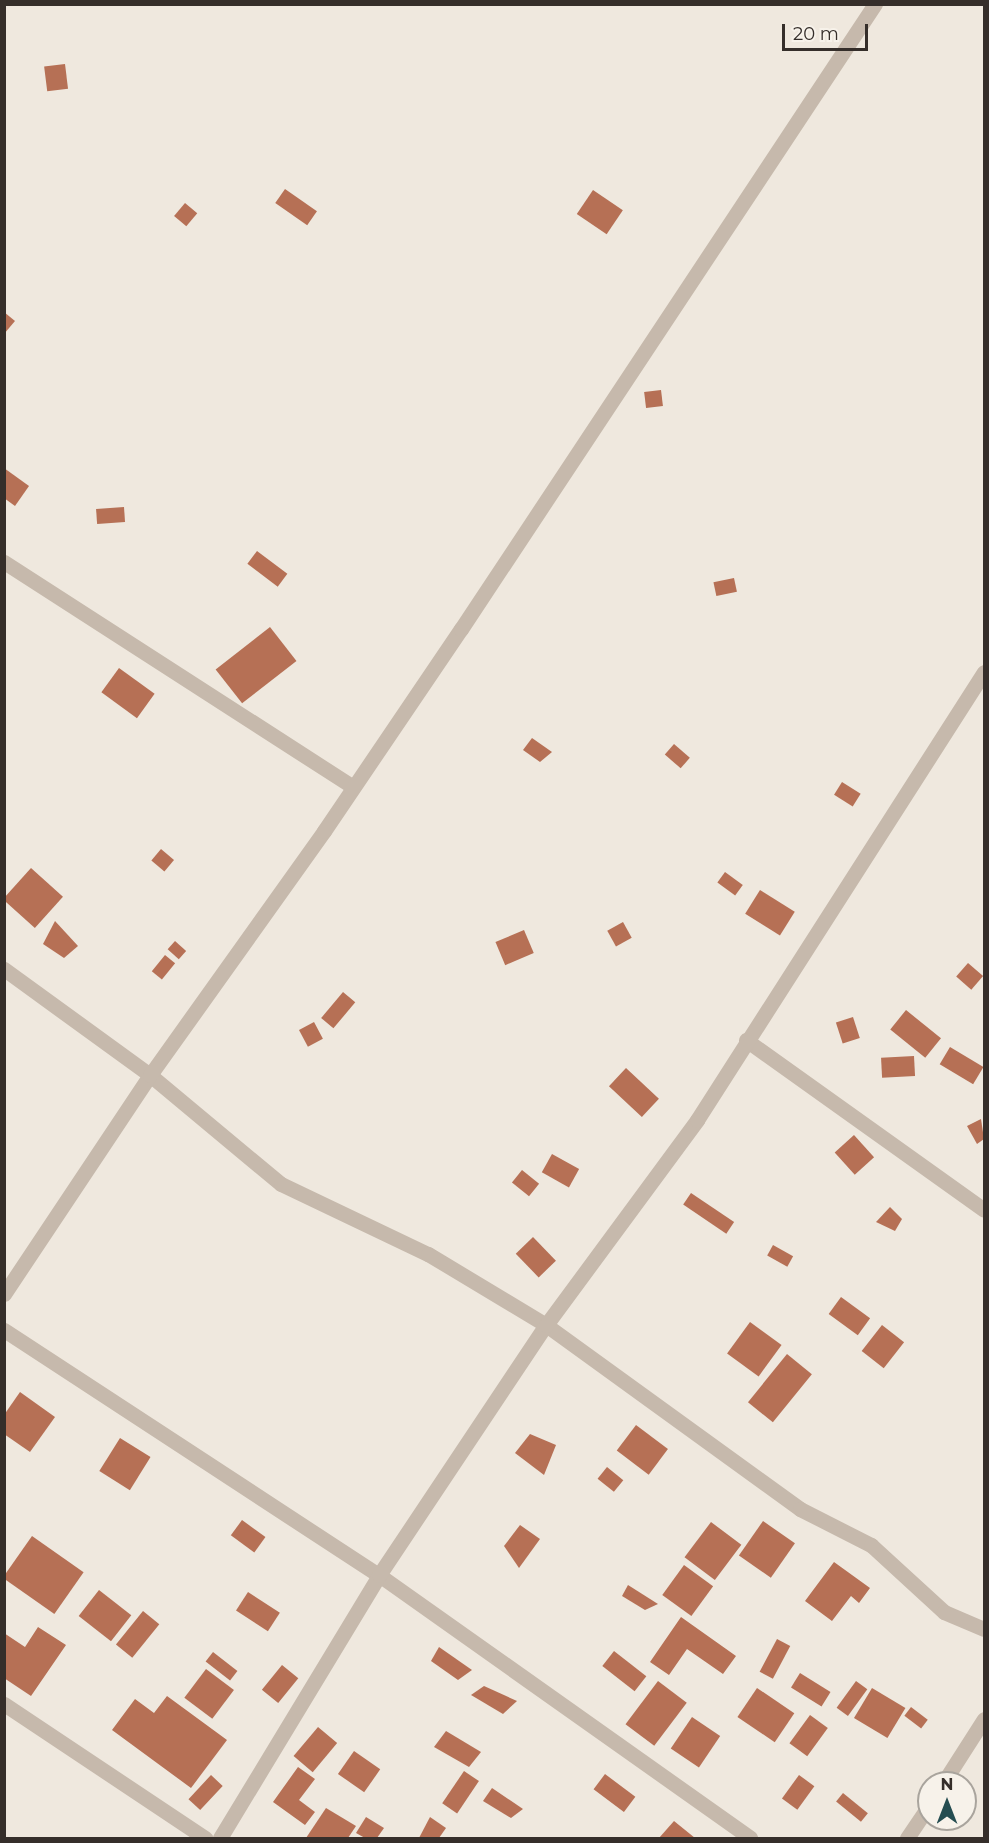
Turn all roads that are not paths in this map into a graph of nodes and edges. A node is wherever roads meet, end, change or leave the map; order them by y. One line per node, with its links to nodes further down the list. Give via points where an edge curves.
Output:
1 (875, 4): 4 (street)
2 (4, 562): 4 (street)
3 (984, 672): 6 (street)
4 (353, 787): 7 (street)
5 (4, 969): 7 (street)
6 (746, 1040): 8 (street); 10 (street, via 697,1120)
7 (150, 1075): 9 (street); 10 (street, via 281,1184 428,1254)
8 (984, 1210)
9 (4, 1294)
10 (546, 1325): 12 (street); 13 (street, via 800,1509 871,1545 944,1612)
11 (4, 1330): 12 (street)
12 (379, 1575): 19 (street); 20 (street)
13 (984, 1629)
14 (4, 1704): 18 (street)
15 (984, 1719): 16 (street)
16 (951, 1771)
17 (917, 1824): 21 (street)
18 (205, 1839)
19 (220, 1839)
20 (750, 1839)
21 (907, 1839)

